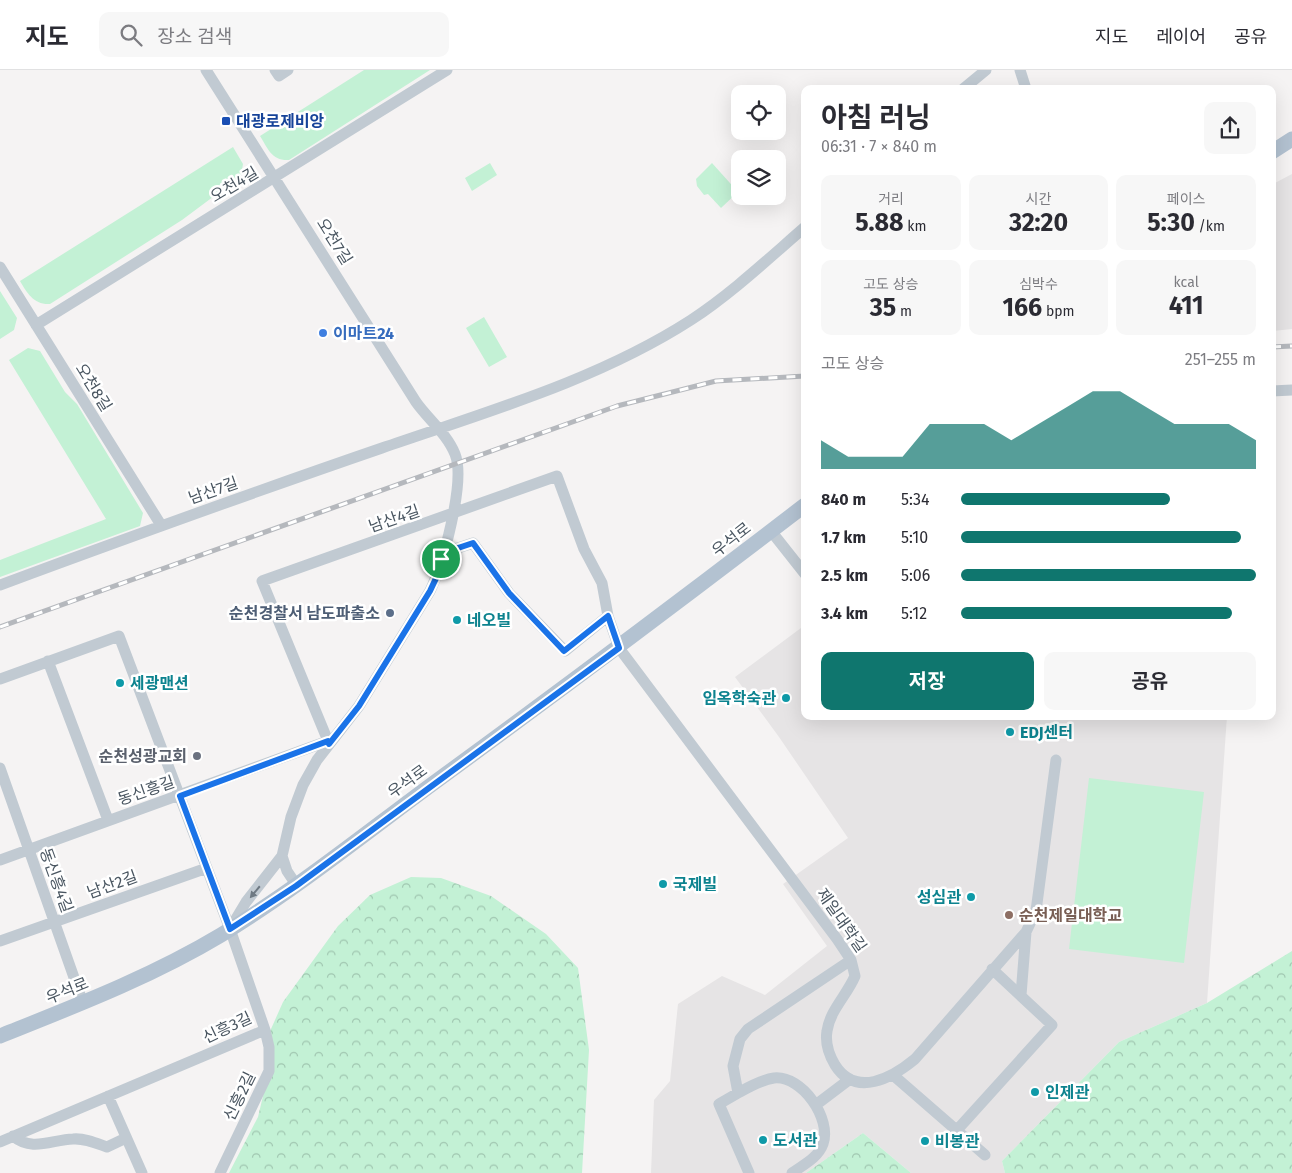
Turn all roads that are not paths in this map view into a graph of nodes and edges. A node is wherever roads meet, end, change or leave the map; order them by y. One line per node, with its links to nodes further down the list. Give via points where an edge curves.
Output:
1 (206, 70): 11 (street, 오천7길)
2 (275, 70): 3 (street, via 279,76)
3 (288, 70)
4 (447, 70): 11 (street, 오천4길)
5 (986, 70): 7 (street)
6 (1020, 70): 8 (street)
7 (967, 85)
8 (1025, 85)
9 (1292, 139): 10 (main road)
10 (1276, 149)
11 (275, 178): 14 (street, 오천4길); 17 (street, 오천7길, via 416,402)
12 (801, 230): 17 (street, 남산7길, via 739,284 671,332 563,383)
13 (0, 267): 14 (street, 오천8길)
14 (36, 325): 20 (street, 오천8길)
15 (1292, 390): 16 (street)
16 (1276, 391)
17 (437, 429): 19 (street, 오천7길, via 451,445 458,465); 20 (street, 남산7길)
18 (801, 508): 21 (main road, 우석로)
19 (453, 515): 22 (street, 오천7길); 25 (street, 남산4길, via 557,476 584,549 602,583); 29 (street, 남산4길, via 262,582)
20 (161, 525): 24 (street, 남산7길)
21 (771, 531): 23 (street); 26 (main road, 우석로)
22 (441, 559): 25 (street, via 455,549 473,543 509,593 564,651); 29 (street, 오천7길, via 430,591 359,706)
23 (801, 569)
24 (0, 585)
25 (608, 616): 26 (street, 제일대학길)
26 (619, 648): 38 (main road, 우석로); 43 (street, 제일대학길)
27 (48, 661): 28 (street); 32 (street, via 120,636); 33 (street)
28 (0, 679)
29 (329, 742): 32 (street, 동신흥길); 35 (street, 오천7길, via 303,784 291,816)
30 (1056, 760): 41 (street, via 1036,911)
31 (0, 768): 34 (street, 동신흥4길)
32 (180, 796): 33 (street, 동신흥길); 37 (street)
33 (108, 820): 34 (street, 동신흥길)
34 (28, 850): 36 (street, 동신흥길); 39 (street, 동신흥4길)
35 (282, 856): 38 (street); 40 (street, one-way to 40, via 246,902)
36 (0, 860)
37 (207, 868): 39 (street, 남산2길); 40 (street)
38 (296, 886): 40 (main road, 우석로)
39 (54, 922): 42 (street, 남산2길); 46 (street, 동신흥4길)
40 (230, 929): 46 (main road, 우석로, via 168,964); 47 (street, 신흥3길)
41 (1026, 932): 44 (street); 45 (street)
42 (0, 941)
43 (851, 960): 50 (street, 제일대학길, via 855,976 834,1012 827,1032 831,1058 838,1070); 51 (street, via 748,1029 740,1040 733,1066)
44 (992, 969): 45 (street); 49 (street, via 915,1059)
45 (1021, 995): 54 (street, via 1052,1025)
46 (83, 1003): 48 (main road, 우석로)
47 (265, 1030): 52 (street, 신흥3길); 60 (street, 신흥2길, via 269,1071)
48 (0, 1036)
49 (893, 1075): 50 (street, via 869,1083); 54 (street)
50 (850, 1079): 53 (street)
51 (738, 1093): 53 (street, via 775,1078 784,1079); 61 (street, via 719,1104)
52 (108, 1096): 55 (street, 신흥3길); 56 (street)
53 (817, 1104): 62 (street, via 825,1132 823,1144 817,1155)
54 (957, 1130): 58 (street)
55 (14, 1136): 56 (street, via 29,1145 73,1139 107,1147); 57 (street, 신흥3길)
56 (126, 1138): 59 (street)
57 (0, 1142)
58 (985, 1155)
59 (142, 1173)
60 (220, 1173)
61 (749, 1173)
62 (792, 1173)

